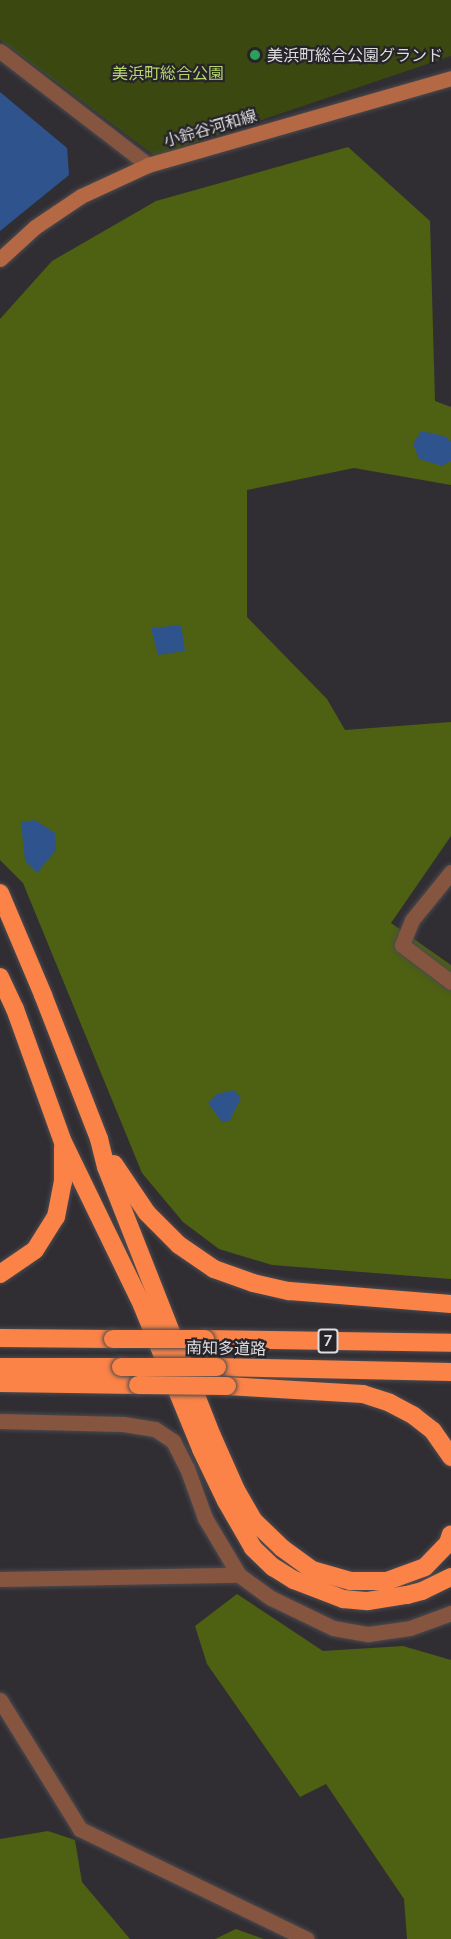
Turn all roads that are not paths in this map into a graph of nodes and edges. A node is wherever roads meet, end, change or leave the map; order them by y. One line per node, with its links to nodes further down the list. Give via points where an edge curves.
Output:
1 (0, 51): 3 (street)
2 (451, 78): 3 (main road, 小鈴谷河和線)
3 (148, 165): 4 (main road, 小鈴谷河和線, via 81,196 35,227)
4 (0, 259)
5 (451, 872): 8 (street, via 412,920 402,945)
6 (0, 893): 9 (highway)
7 (0, 977): 10 (highway)
8 (451, 982)
9 (99, 1140): 12 (highway, via 147,1213 179,1245 214,1269 289,1291); 20 (highway, via 106,1167 212,1437 254,1521 312,1570 350,1581 387,1581 425,1567 448,1543)
10 (63, 1142): 11 (highway, via 63,1182 56,1217 34,1250); 22 (highway, via 142,1305 201,1449 253,1548 294,1580 343,1599 368,1601 407,1595)
11 (0, 1274)
12 (451, 1304)
13 (0, 1338): 14 (highway, 南知多道路 / 7, bridge)
14 (451, 1343)
15 (0, 1367): 16 (highway, 南知多道路 / 7, bridge)
16 (451, 1372)
17 (0, 1383): 19 (highway, bridge, via 227,1386 363,1394 414,1416 433,1431)
18 (0, 1421): 21 (street, via 123,1424 155,1429 172,1441 187,1468 205,1518)
19 (451, 1457)
20 (451, 1534)
21 (239, 1575): 23 (street); 24 (street, via 272,1598 333,1628 368,1634 410,1628)
22 (451, 1578)
23 (0, 1579)
24 (451, 1613)
25 (0, 1700): 26 (street, via 80,1829)
26 (307, 1939)

